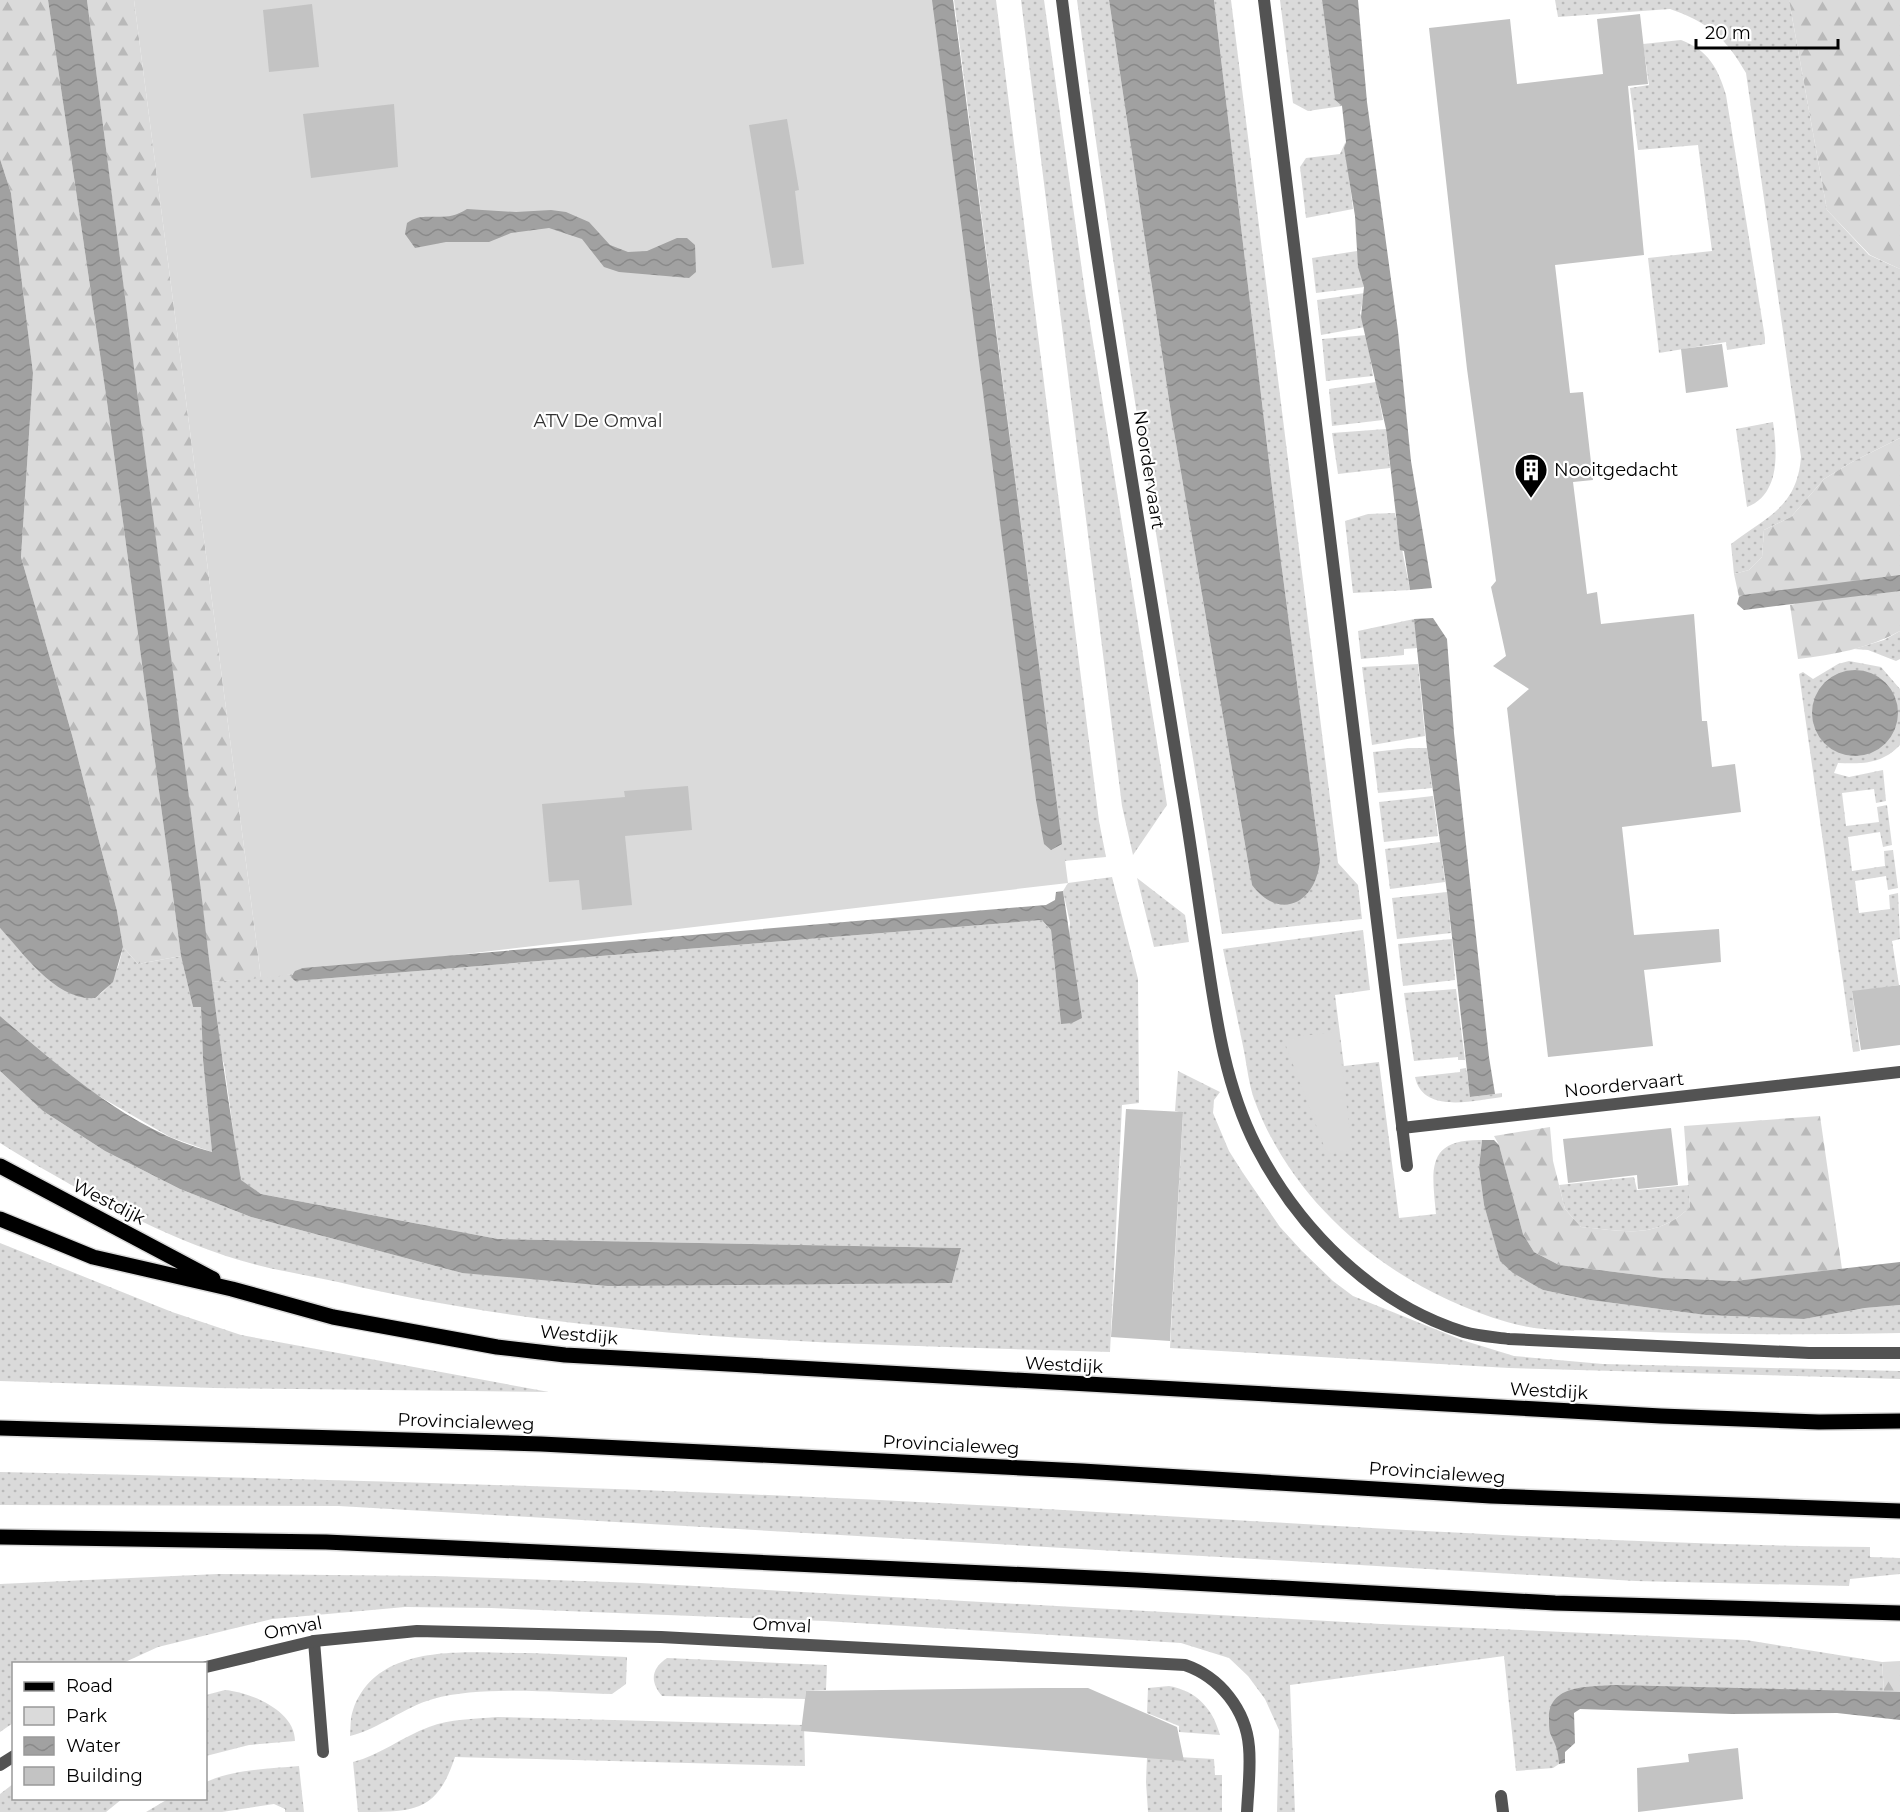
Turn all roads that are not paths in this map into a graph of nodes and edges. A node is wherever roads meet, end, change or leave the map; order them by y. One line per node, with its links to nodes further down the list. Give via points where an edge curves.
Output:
1 (1062, 0): 9 (street, Noordervaart, via 1080,146 1224,1063 1255,1143 1275,1180 1311,1229 1348,1266 1391,1296 1465,1332 1509,1339 1809,1353)
2 (1264, 0): 4 (street)
3 (1900, 1072): 4 (street, Noordervaart)
4 (1402, 1128): 6 (street)
5 (0, 1166): 8 (main road, Westdijk)
6 (1407, 1166)
7 (0, 1219): 8 (main road, Westdijk, via 93,1257)
8 (232, 1289): 10 (main road, Westdijk, via 398,1330 565,1355 1661,1416)
9 (1900, 1353)
10 (1900, 1421)
11 (0, 1428): 12 (main road, Provincialeweg, via 541,1444 1093,1471 1491,1496)
12 (1900, 1511)
13 (0, 1537): 14 (main road, via 326,1542 1555,1603)
14 (1900, 1613)
15 (314, 1641): 16 (street, Omval); 17 (street); 19 (street, Omval, via 417,1631 661,1637 1185,1665 1214,1680 1238,1711 1249,1747)
16 (207, 1667)
17 (323, 1752)
18 (1501, 1796): 20 (street)
19 (1247, 1812)
20 (1503, 1812)

